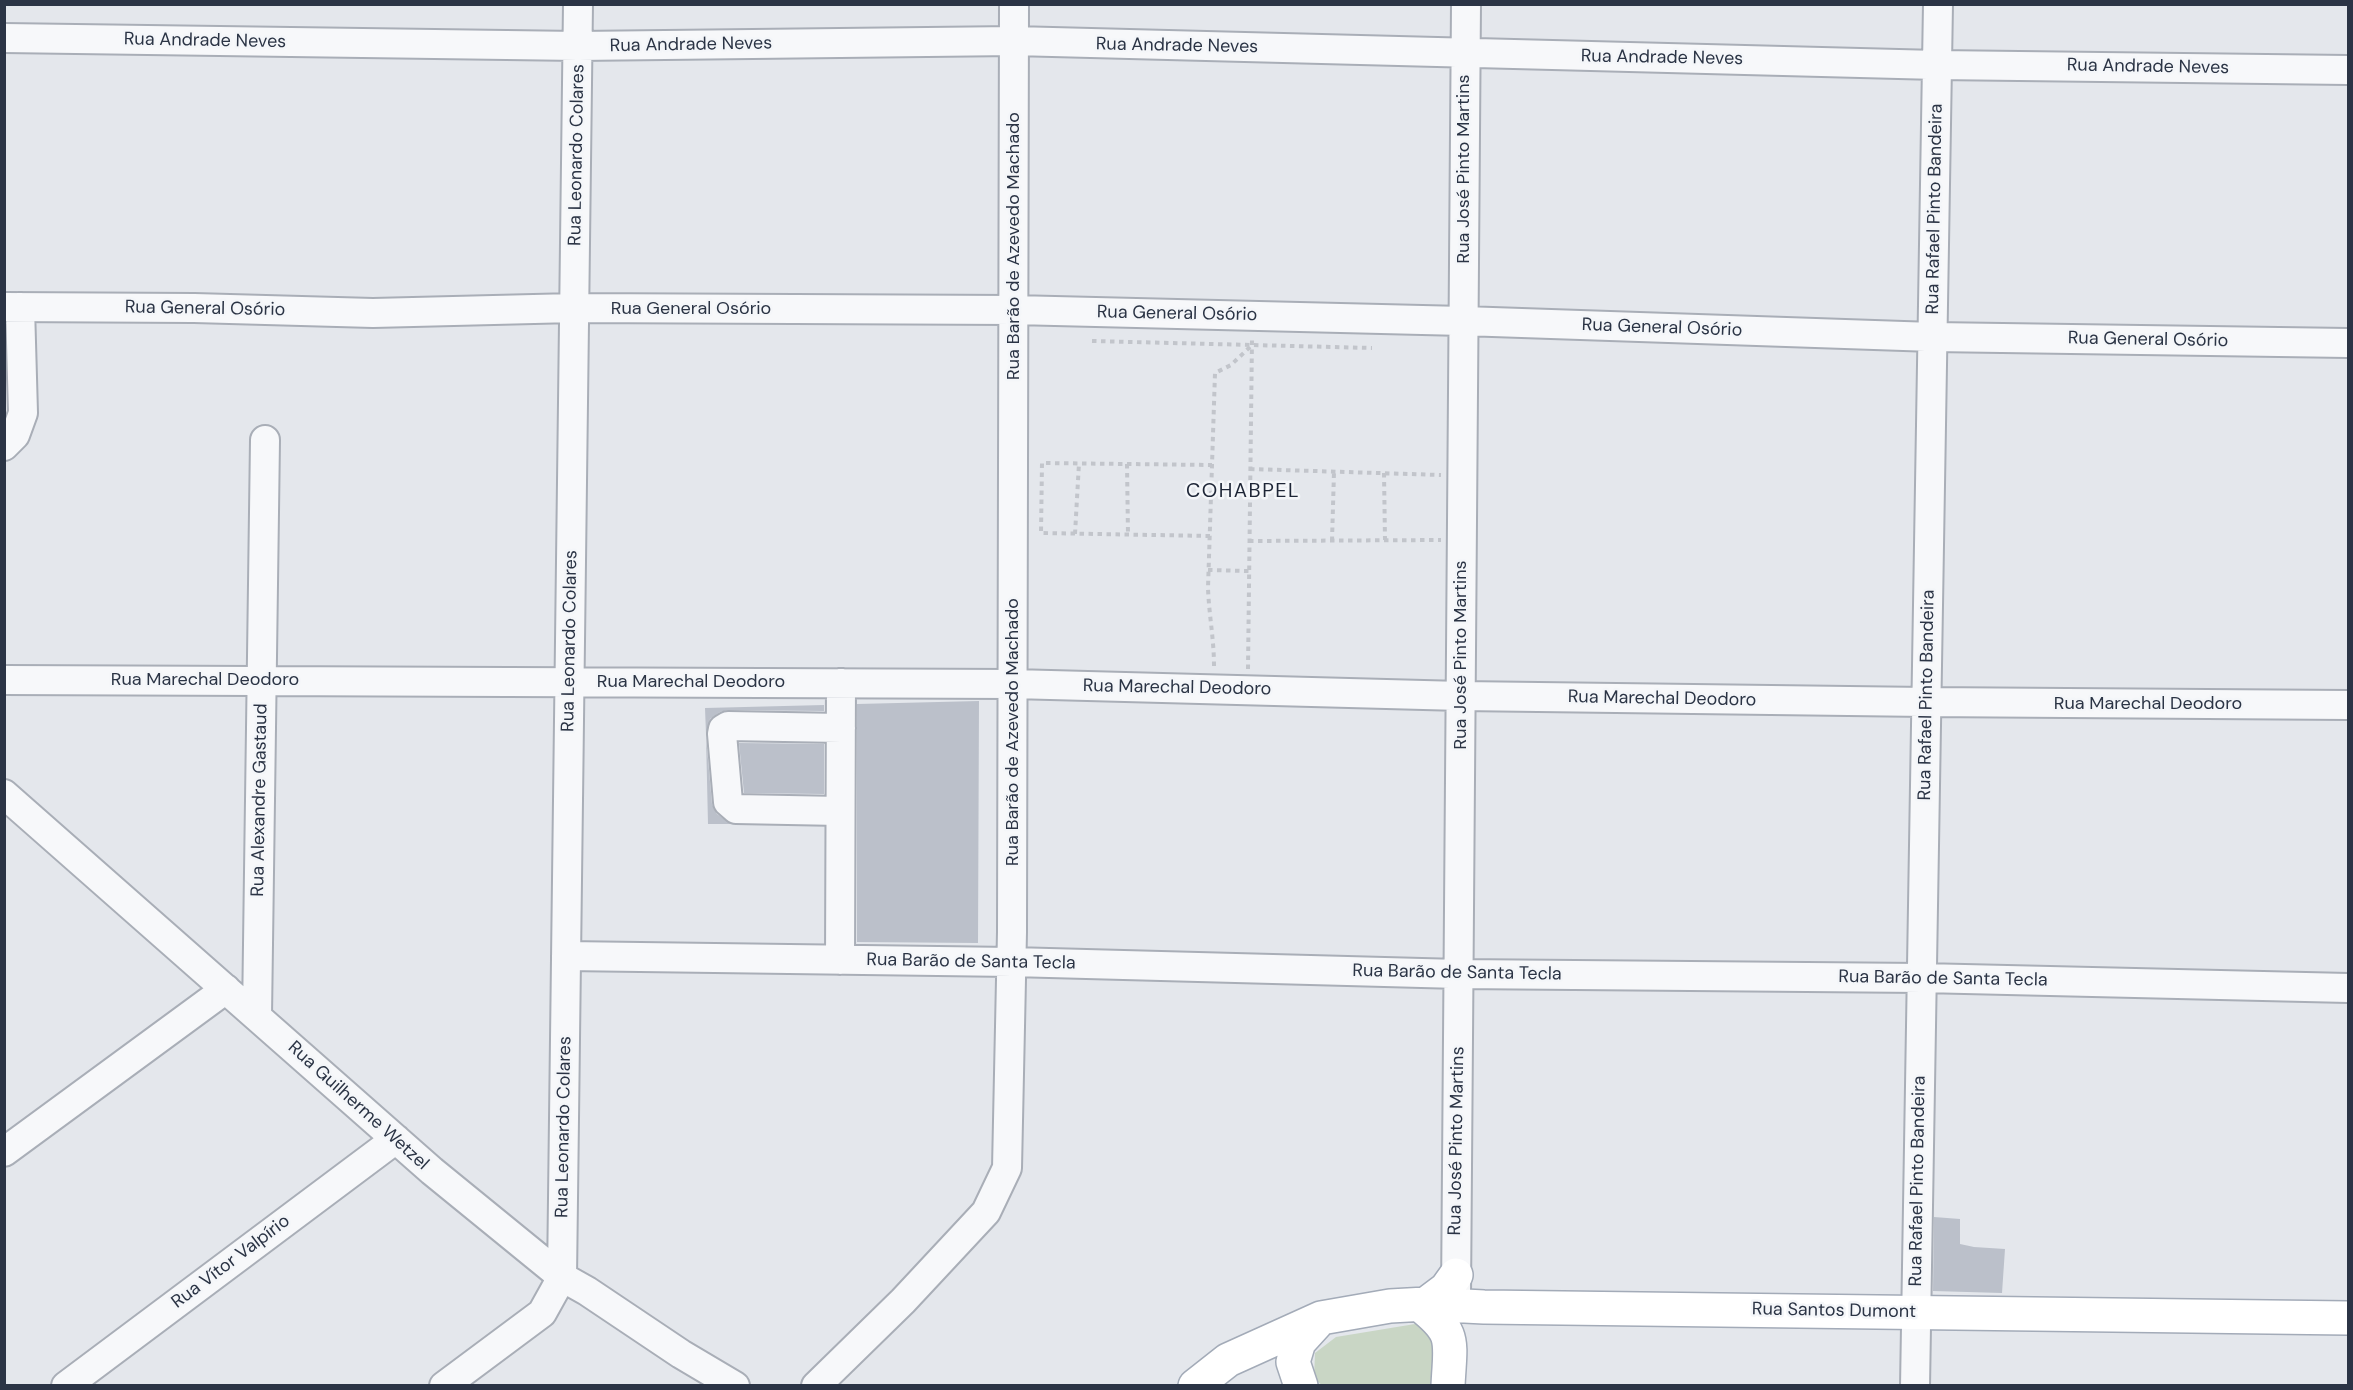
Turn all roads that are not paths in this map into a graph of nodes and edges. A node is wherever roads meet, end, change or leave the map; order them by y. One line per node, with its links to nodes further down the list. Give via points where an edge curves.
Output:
1 (578, 4): 7 (street, Rua Leonardo Colares)
2 (1014, 4): 6 (street, Rua Barão de Azevedo Machado)
3 (1466, 4): 8 (street, Rua José Pinto Martins)
4 (1938, 4): 9 (street, Rua Rafael Pinto Bandeira)
5 (4, 38): 7 (street, Rua Andrade Neves)
6 (1014, 41): 7 (street, Rua Andrade Neves); 8 (street, Rua Andrade Neves); 13 (street, Rua Barão de Azevedo Machado)
7 (578, 46): 12 (street, Rua Leonardo Colares)
8 (1465, 53): 9 (street, Rua Andrade Neves); 14 (street, Rua José Pinto Martins)
9 (1937, 65): 10 (street, Rua Andrade Neves); 15 (street, Rua Rafael Pinto Bandeira)
10 (2349, 70)
11 (12, 307): 12 (street, Rua General Osório, via 373,313); 18 (street, via 22,413 15,435)
12 (574, 308): 13 (street, Rua General Osório); 21 (street, Rua Leonardo Colares)
13 (1014, 310): 14 (street, Rua General Osório); 23 (street, Rua Barão de Azevedo Machado)
14 (1463, 321): 15 (street, Rua General Osório); 24 (street, Rua José Pinto Martins)
15 (1934, 337): 16 (street, Rua General Osório); 25 (street, Rua Rafael Pinto Bandeira)
16 (2349, 343)
17 (265, 440): 20 (street, Rua Alexandre Gastaud)
18 (4, 446)
19 (4, 680): 20 (street, Rua Marechal Deodoro)
20 (262, 680): 21 (street, Rua Marechal Deodoro); 37 (street, Rua Alexandre Gastaud)
21 (570, 681): 22 (street, Rua Marechal Deodoro); 30 (street, Rua Leonardo Colares)
22 (841, 683): 23 (street, Rua Marechal Deodoro); 27 (street)
23 (1013, 684): 24 (street, Rua Marechal Deodoro); 32 (street, Rua Barão de Azevedo Machado)
24 (1461, 696): 25 (street, Rua Marechal Deodoro); 33 (street, Rua José Pinto Martins)
25 (1926, 702): 26 (street, Rua Marechal Deodoro); 34 (street, Rua Rafael Pinto Bandeira)
26 (2349, 705)
27 (841, 728): 29 (street); 29 (street, via 728,726 722,734 730,806)
28 (4, 794): 36 (street, Rua Guilherme Wetzel)
29 (840, 811): 31 (street)
30 (566, 956): 31 (street, Rua Barão de Santa Tecla); 40 (street, Rua Leonardo Colares)
31 (840, 960): 32 (street, Rua Barão de Santa Tecla)
32 (1012, 962): 33 (street, Rua Barão de Santa Tecla); 48 (street, Rua Barão de Azevedo Machado, via 1007,1168 986,1212)
33 (1459, 974): 34 (street, Rua Barão de Santa Tecla); 41 (street, Rua José Pinto Martins)
34 (1922, 978): 35 (street, Rua Barão de Santa Tecla); 42 (street, Rua Rafael Pinto Bandeira)
35 (2349, 988)
36 (226, 989): 37 (street, Rua Guilherme Wetzel); 39 (street)
37 (257, 1016): 38 (street, Rua Guilherme Wetzel)
38 (396, 1139): 40 (street, Rua Guilherme Wetzel); 45 (street, Rua Vítor Valpírio)
39 (4, 1152)
40 (562, 1277): 46 (street, via 542,1313); 47 (street, Rua Guilherme Wetzel)
41 (1439, 1297): 42 (main road, Rua Santos Dumont); 43 (main road, Rua Santos Dumont); 51 (main road, via 1441,1321 1450,1340); 52 (street, Rua José Pinto Martins)
42 (1915, 1312): 44 (main road, Rua Santos Dumont); 53 (street, Rua Rafael Pinto Bandeira)
43 (1321, 1318): 49 (main road, Rua Santos Dumont, via 1228,1360); 50 (main road, via 1299,1342 1293,1362)
44 (2349, 1318)
45 (66, 1386)
46 (444, 1386)
47 (735, 1386)
48 (816, 1386)
49 (1196, 1386)
50 (1301, 1386)
51 (1448, 1386)
52 (1460, 1386)
53 (1915, 1386)

